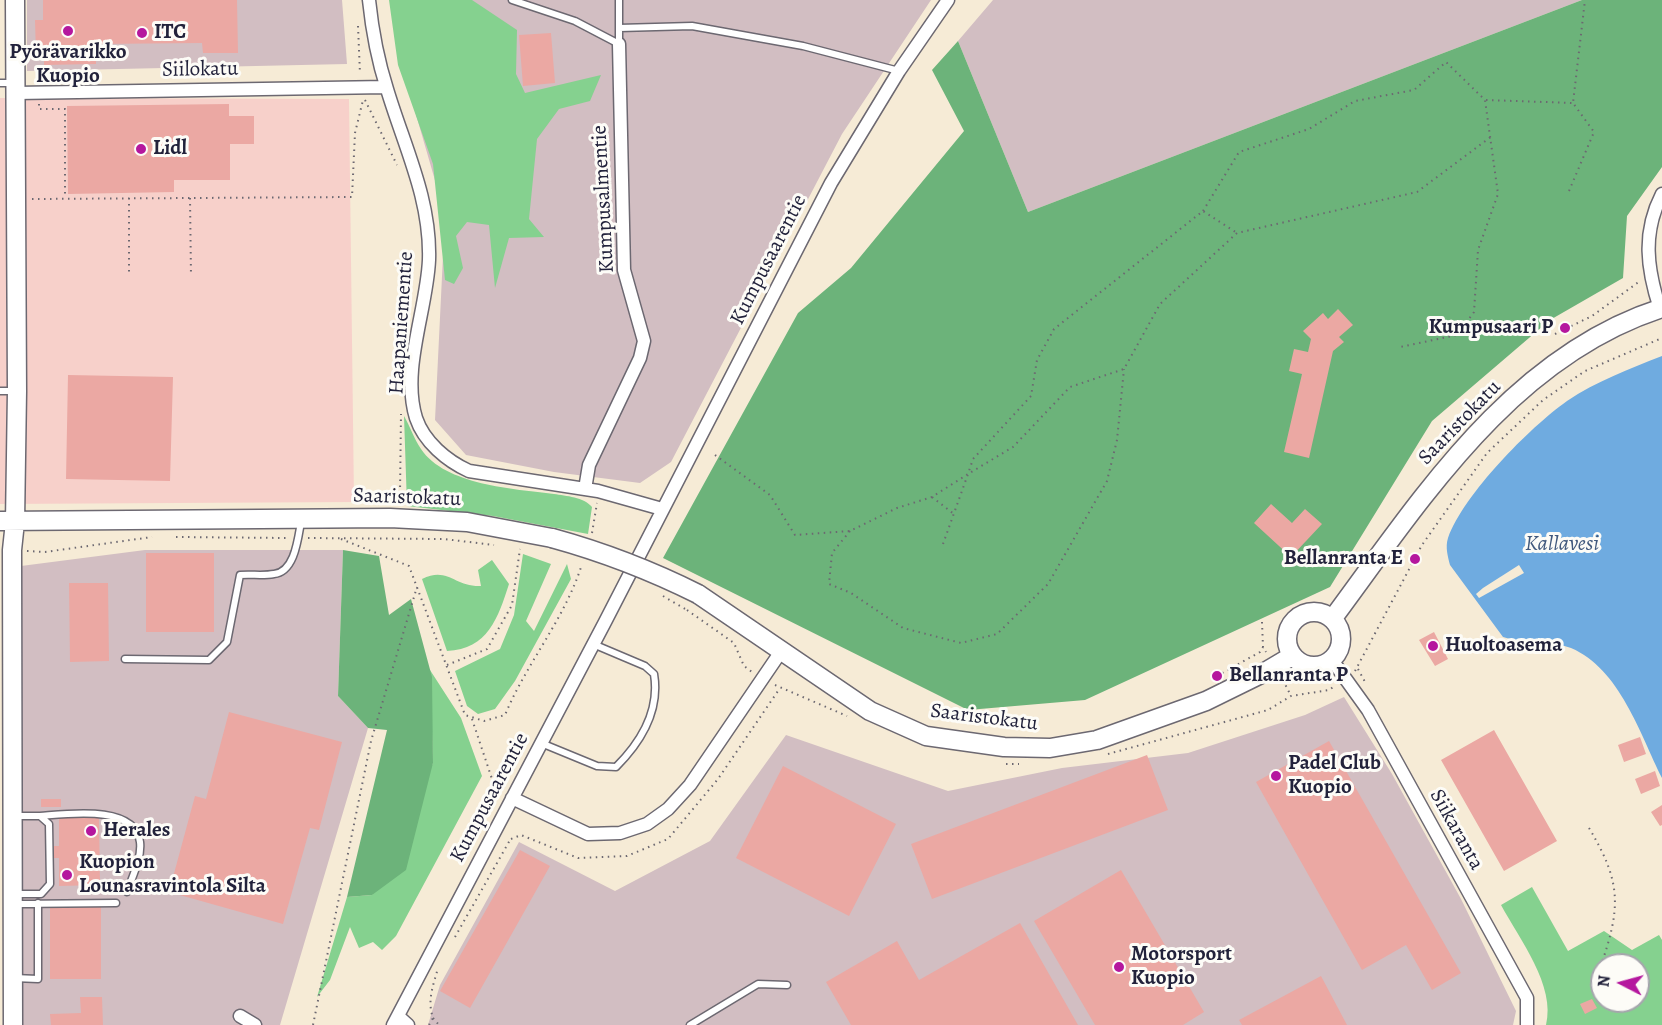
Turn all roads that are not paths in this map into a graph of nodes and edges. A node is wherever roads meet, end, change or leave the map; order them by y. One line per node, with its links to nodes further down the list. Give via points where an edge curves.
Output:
1 (15, 0): 9 (main road)
2 (369, 0): 10 (street, Haapaniementie)
3 (512, 0): 7 (lane, via 575,21)
4 (619, 0): 6 (lane)
5 (948, 0): 8 (street, Kumpusaarentie)
6 (619, 28): 7 (lane); 8 (lane, via 692,26 803,46)
7 (618, 44): 14 (street, Kumpusalmentie, via 624,270 644,341 640,358 589,465)
8 (899, 70): 15 (street, Kumpusaarentie, via 831,183)
9 (10, 87): 10 (street, Siilokatu, via 362,93); 13 (main road, via 16,199)
10 (386, 87): 14 (street, Haapaniementie, via 423,196 429,260 415,348 412,385 416,417 429,441 454,464 469,471)
11 (1662, 194): 12 (street, via 1654,210 1647,260)
12 (1661, 309): 18 (main road, Saaristokatu, via 1614,327 1528,384 1446,465)
13 (9, 391): 17 (main road)
14 (591, 490): 15 (street, Haapaniementie)
15 (662, 509): 19 (street, Kumpusaarentie)
16 (301, 519): 17 (main road, Saaristokatu); 20 (main road, Saaristokatu, bridge, via 467,522 552,538 646,568 698,594); 22 (lane, via 291,562 284,570 277,574 240,575 227,642 209,660)
17 (7, 521): 26 (main road, via 12,550)
18 (1333, 618): 21 (main road, via 1310,612 1293,622 1286,640); 23 (main road, via 1341,639)
19 (593, 644): 24 (street, Kumpusaarentie); 24 (lane, via 645,666 654,674 657,690 642,734 616,767 597,766)
20 (782, 650): 21 (main road, Saaristokatu, via 870,711 926,736 1004,747 1050,748 1097,740 1206,701); 25 (street, via 690,785 647,824 620,833 588,834)
21 (1292, 656): 23 (main road, via 1313,666)
22 (125, 659)
23 (1332, 660): 40 (street, Siikaranta, via 1368,710 1527,998)
24 (541, 743): 25 (street, Kumpusaarentie)
25 (512, 798): 35 (street, Kumpusaarentie)
26 (11, 816): 27 (lane); 29 (main road)
27 (40, 816): 28 (lane, via 108,815 128,820 140,842); 29 (lane, via 49,824 50,884 41,894)
28 (127, 892)
29 (11, 899): 30 (lane); 32 (main road)
30 (38, 903): 31 (lane); 32 (lane, via 38,979)
31 (116, 903)
32 (13, 978): 36 (main road)
33 (787, 985): 39 (lane, via 758,984)
34 (240, 1016): 37 (street)
35 (396, 1020): 38 (street)
36 (13, 1025)
37 (255, 1025)
38 (408, 1025)
39 (690, 1025)
40 (1527, 1025)

